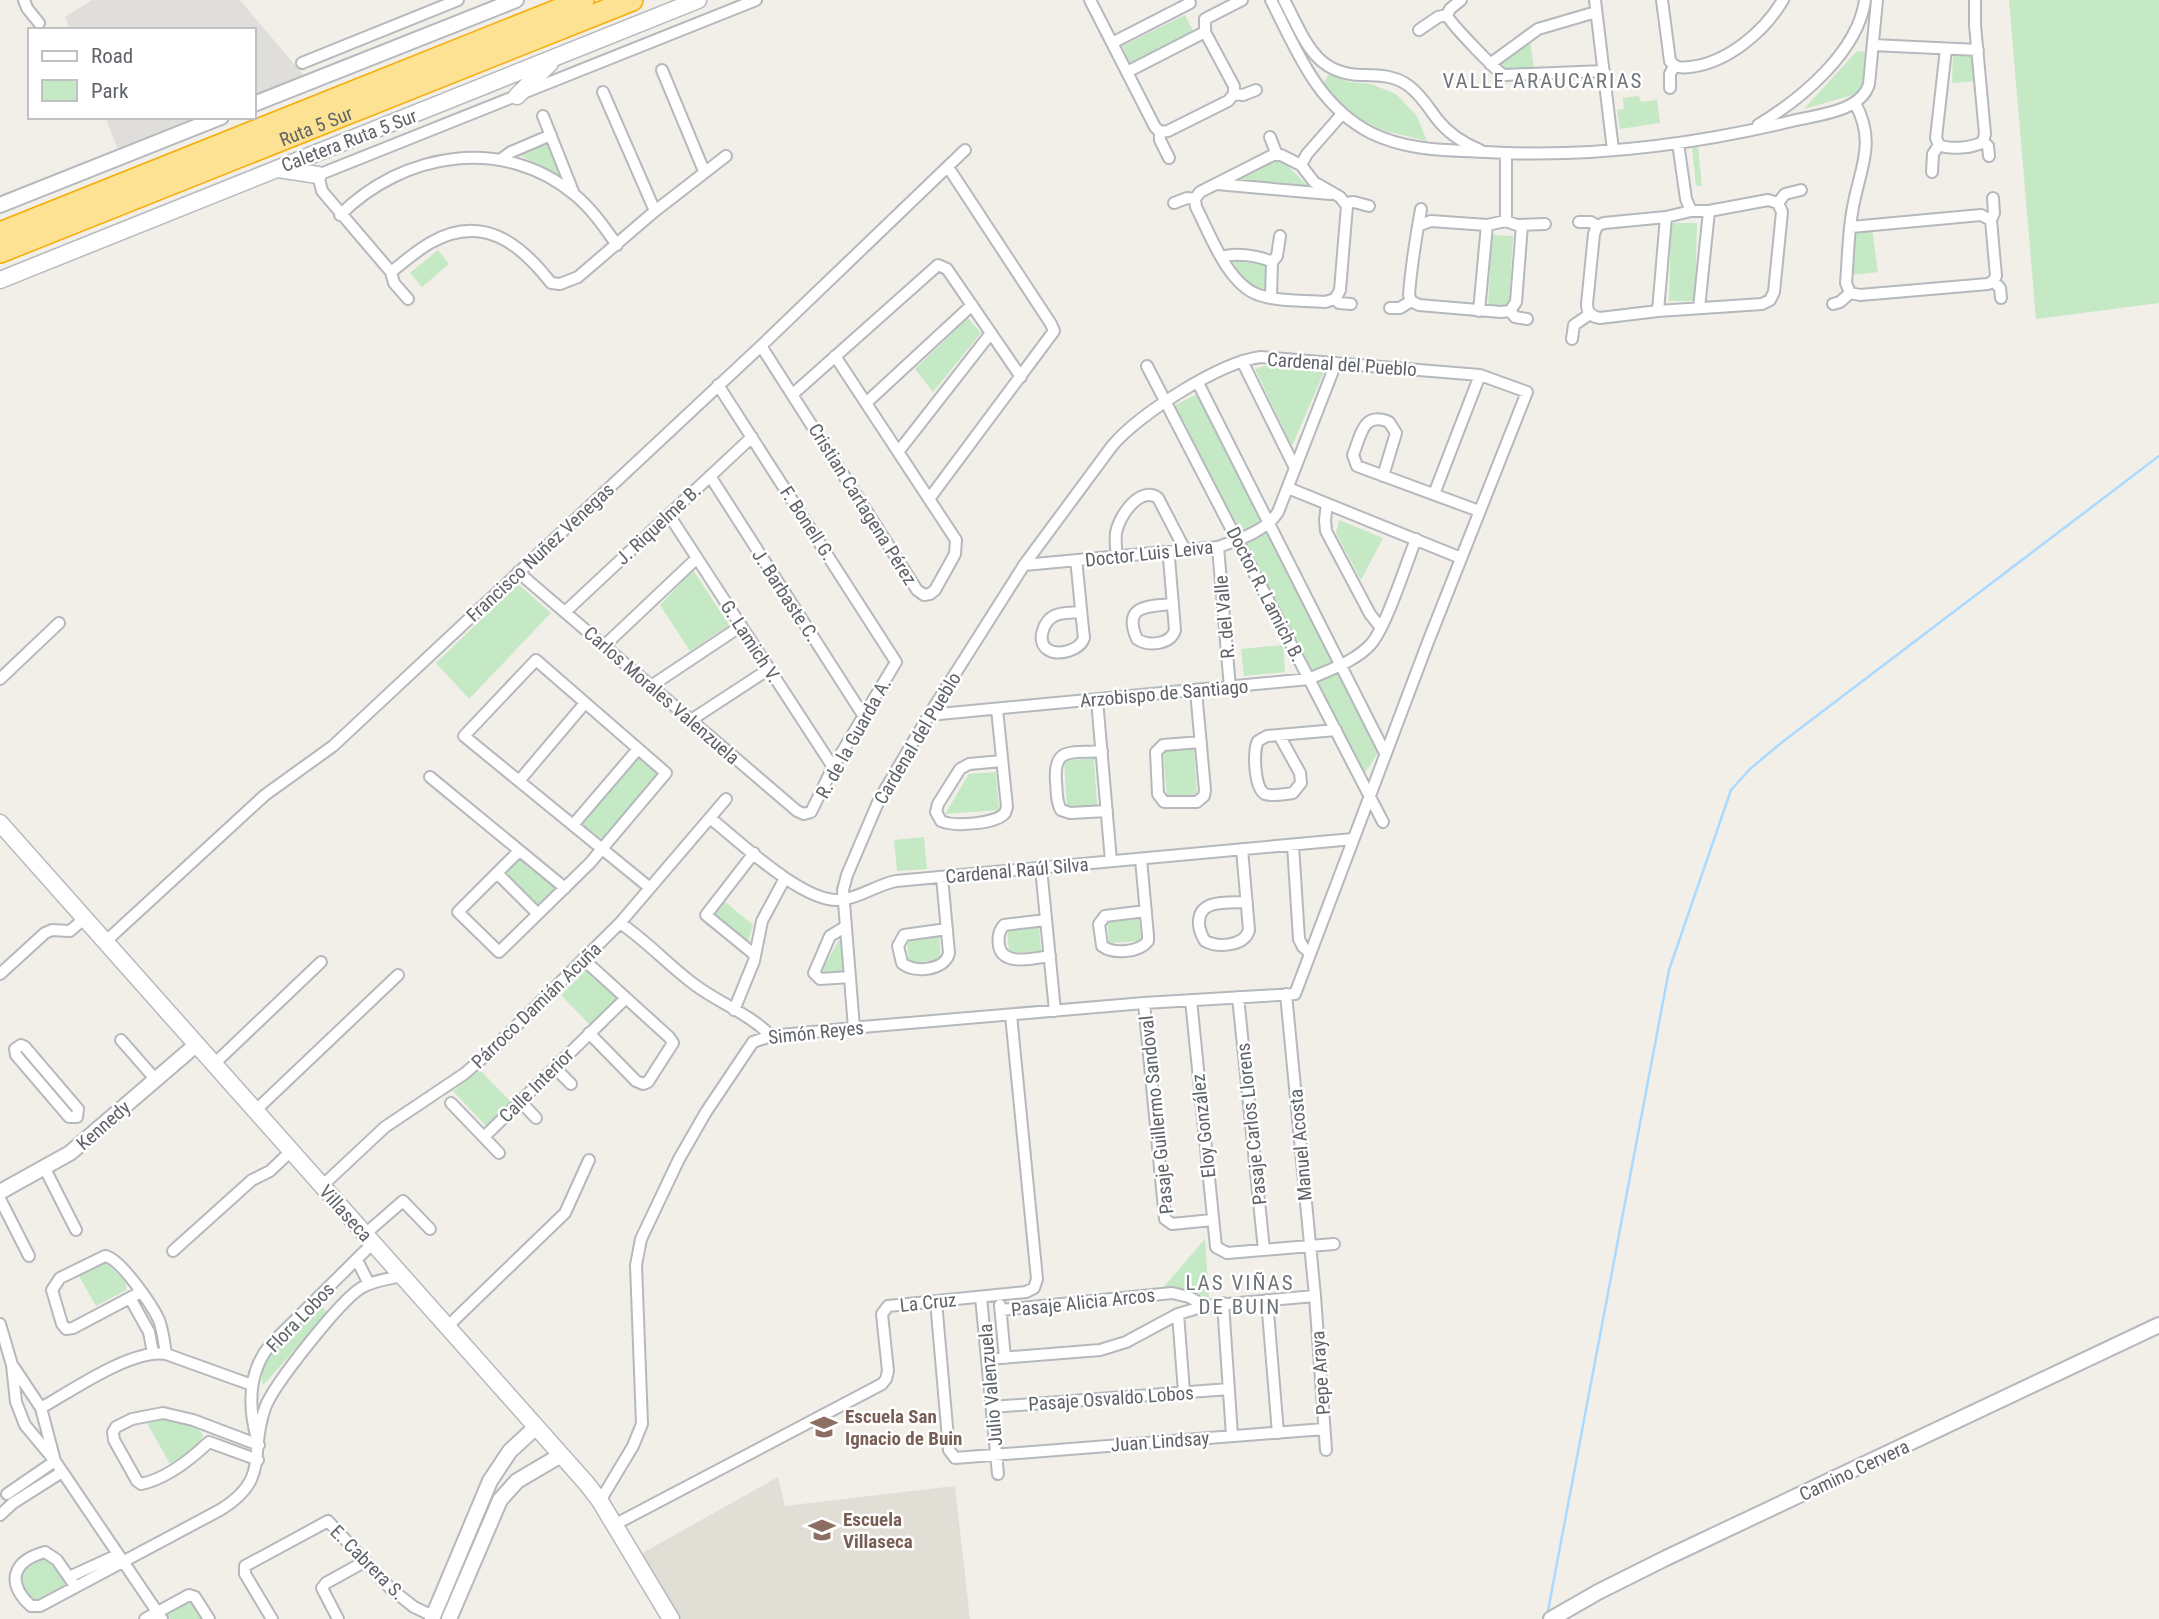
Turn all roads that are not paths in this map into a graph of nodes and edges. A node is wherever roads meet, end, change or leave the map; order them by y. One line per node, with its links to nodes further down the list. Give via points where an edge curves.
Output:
1 (24, 0): 24 (street)
2 (516, 0): 23 (street)
3 (583, 0): 105 (highway, Ruta 5 Sur)
4 (632, 0): 108 (highway, Ruta 5 Sur)
5 (698, 0): 32 (main road, Caletera Ruta 5 Sur)
6 (756, 0): 45 (street)
7 (1090, 0): 29 (street)
8 (1242, 0): 22 (street)
9 (1271, 0): 40 (street)
10 (1284, 0): 36 (street, via 1308,46)
11 (1461, 0): 21 (street)
12 (1595, 0): 20 (street)
13 (1662, 0): 35 (street)
14 (1783, 0): 35 (street, via 1764,24 1728,54 1701,65)
15 (1865, 0): 27 (street)
16 (1877, 0): 28 (street)
17 (1975, 0): 31 (street)
18 (454, 1): 23 (street); 33 (street)
19 (1190, 2): 22 (street); 29 (street)
20 (1596, 12): 34 (street, via 1538,29); 38 (street)
21 (1447, 15): 25 (street); 34 (street)
22 (1205, 19): 26 (street)
23 (462, 22): 47 (street)
24 (39, 23)
25 (1419, 30)
26 (1205, 32): 39 (street); 44 (street)
27 (1856, 32): 28 (street); 46 (street, via 1833,63)
28 (1873, 41): 30 (street); 48 (street, via 1868,88)
29 (1112, 43): 39 (street)
30 (1946, 49): 31 (street); 60 (street, via 1936,138)
31 (1978, 50): 58 (street)
32 (553, 59): 45 (main road); 73 (main road, Caletera Ruta 5 Sur)
33 (302, 63)
34 (1490, 64): 38 (street, via 1508,76)
35 (1674, 66): 41 (street)
36 (1327, 67): 40 (street); 53 (street, via 1401,81)
37 (662, 70): 74 (street)
38 (1604, 71): 63 (street)
39 (1127, 72): 55 (street)
40 (1314, 82): 49 (street)
41 (1670, 88)
42 (1256, 90): 44 (street, via 1243,96)
43 (603, 92): 91 (street)
44 (1234, 94): 55 (street)
45 (517, 96): 77 (street)
46 (1792, 102): 52 (street); 54 (street)
47 (256, 103)
48 (1855, 103): 52 (street); 104 (street, via 1866,135)
49 (1342, 114): 61 (street, via 1384,138); 71 (street)
50 (543, 116): 56 (street)
51 (216, 119): 88 (street)
52 (1800, 119): 54 (street)
53 (1442, 124): 61 (street, via 1443,136); 64 (street)
54 (1749, 130): 59 (street)
55 (1160, 132): 69 (street)
56 (551, 135): 70 (street); 82 (street)
57 (1270, 137): 66 (street)
58 (1983, 142): 60 (street); 68 (street)
59 (1678, 143): 63 (street); 92 (street)
60 (1939, 145): 75 (street, via 1933,154)
61 (1434, 149): 64 (street)
62 (965, 150): 72 (street, Francisco Nuñez Venegas)
63 (1613, 150): 65 (street)
64 (1485, 152): 65 (street)
65 (1506, 153): 97 (street)
66 (1277, 155): 71 (street); 76 (street)
67 (726, 156): 74 (street)
68 (1989, 156)
69 (1169, 158)
70 (500, 160): 82 (street, via 539,172); 94 (street, via 474,157 428,163 395,175)
71 (1301, 165): 80 (street)
72 (948, 167): 132 (street, Francisco Nuñez Venegas); 138 (street, via 1054,331)
73 (276, 169): 77 (main road); 112 (main road, Caletera Ruta 5 Sur)
74 (704, 171): 91 (street)
75 (1932, 172)
76 (1237, 173): 78 (street); 79 (street)
77 (318, 175): 94 (street, via 322,191)
78 (1217, 183): 79 (street); 84 (street)
79 (1237, 186): 80 (street)
80 (1314, 188): 86 (street)
81 (1801, 190): 87 (street, via 1785,194)
82 (574, 194): 107 (street)
83 (1993, 198): 96 (street)
84 (1195, 200): 85 (street); 109 (street)
85 (1174, 203)
86 (1345, 203): 89 (street); 118 (street, via 1348,214 1340,290)
87 (1778, 203): 93 (street, via 1768,200); 124 (street, via 1782,212 1772,304)
88 (0, 205)
89 (1369, 206)
90 (1421, 209): 100 (street)
91 (655, 211): 107 (street)
92 (1691, 211): 93 (street); 95 (street)
93 (1709, 211): 124 (street)
94 (340, 215): 111 (street)
95 (1667, 217): 103 (street); 127 (street)
96 (1991, 220): 104 (street, via 1981,215); 113 (street)
97 (1506, 221): 101 (street); 102 (street)
98 (1579, 222): 103 (street)
99 (1545, 224): 102 (street)
100 (1420, 225): 101 (street, via 1430,221); 119 (street, via 1415,235)
101 (1487, 225): 125 (street)
102 (1521, 225): 126 (street, via 1516,302)
103 (1597, 226): 128 (street, via 1587,304)
104 (1850, 227): 114 (street, via 1846,283)
105 (0, 233)
106 (1280, 236): 110 (street)
107 (617, 245): 111 (street, via 578,277 551,284 533,260 508,241 473,230 430,243)
108 (0, 252)
109 (1222, 257): 110 (street, via 1231,254); 115 (street, via 1246,289)
110 (1272, 261): 115 (street)
111 (391, 272): 117 (street)
112 (0, 280)
113 (1993, 281): 114 (street); 116 (street)
114 (1850, 293): 121 (street)
115 (1271, 297): 118 (street)
116 (2001, 298)
117 (408, 299)
118 (1335, 299): 120 (street)
119 (1411, 301): 123 (street); 125 (street)
120 (1351, 304)
121 (1833, 304)
122 (972, 305): 130 (street); 133 (street, via 946,267 936,266); 143 (street)
123 (1390, 308)
124 (1699, 308): 127 (street)
125 (1479, 311): 126 (street)
126 (1510, 311): 129 (street)
127 (1658, 311): 128 (street, via 1600,318)
128 (1590, 314): 131 (street, via 1574,325)
129 (1527, 319)
130 (991, 333): 138 (street); 145 (street)
131 (1572, 339)
132 (761, 346): 140 (street, Francisco Nuñez Venegas); 141 (street, Cristian Cartagena Pérez)
133 (835, 356): 141 (street); 143 (street, Cristian Cartagena Pérez)
134 (1242, 361): 135 (street, Cardenal del Pueblo, via 1269,357); 139 (street, Cardenal del Pueblo); 146 (street)
135 (1336, 363): 137 (street, Cardenal del Pueblo); 146 (street)
136 (1147, 366): 142 (street, Doctor R. Lamich B.)
137 (1480, 375): 150 (street); 153 (street, Cardenal del Pueblo, via 1527,392)
138 (1021, 377): 151 (street)
139 (1198, 383): 142 (street, Cardenal del Pueblo); 155 (street, Doctor R. Lamich B.)
140 (718, 385): 144 (street, F. Bonell G.); 166 (street, Francisco Nuñez Venegas)
141 (793, 394): 151 (street, Cristian Cartagena Pérez, via 917,590 926,595 935,590 957,548)
142 (1166, 401): 156 (street, Doctor R. Lamich B.); 165 (street, Cardenal del Pueblo, via 1119,438)
143 (866, 403): 145 (street, Cristian Cartagena Pérez)
144 (752, 437): 147 (street, J. Riquelme B.); 174 (street, F. Bonell G.)
145 (898, 452): 151 (street, Cristian Cartagena Pérez)
146 (1295, 468): 149 (street)
147 (710, 476): 154 (street, J. Riquelme B.); 185 (street, J. Barbaste C.)
148 (1383, 476): 148 (street, via 1357,466 1352,458 1373,418 1390,422 1396,433); 150 (street)
149 (1288, 488): 152 (street); 155 (street)
150 (1434, 494): 153 (street)
151 (929, 499)
152 (1327, 504): 157 (street); 172 (street, via 1326,531)
153 (1479, 511): 163 (street, Cardenal del Pueblo)
154 (668, 515): 162 (street, G. Lamich V.); 168 (street, J. Riquelme B.)
155 (1269, 523): 156 (street, Doctor Luis Leiva); 175 (street, Doctor R. Lamich B.)
156 (1238, 540): 158 (street, Doctor Luis Leiva); 178 (street, Doctor R. Lamich B.)
157 (1416, 540): 163 (street); 172 (street)
158 (1218, 547): 159 (street, Doctor Luis Leiva); 180 (street, R. del Valle)
159 (1185, 550): 160 (street, Doctor Luis Leiva); 161 (street, via 1158,498 1145,494 1119,523)
160 (1168, 552): 161 (street, Doctor Luis Leiva); 167 (street)
161 (1117, 556): 164 (street, Doctor Luis Leiva)
162 (697, 558): 171 (street, G. Lamich V.); 173 (street)
163 (1461, 558): 193 (street, Cardenal del Pueblo)
164 (1076, 560): 165 (street, Doctor Luis Leiva); 169 (street)
165 (1024, 565): 186 (street, Cardenal del Pueblo)
166 (518, 572): 168 (street, Carlos Morales Valenzuela); 229 (street, Francisco Nuñez Venegas, via 333,746 265,795)
167 (1173, 604): 167 (street, via 1172,638 1145,643 1137,639 1133,619 1137,610)
168 (565, 612): 173 (street, Carlos Morales Valenzuela)
169 (1081, 612): 169 (street, via 1080,646 1073,650 1046,648 1042,635 1051,618)
170 (59, 623): 177 (street)
171 (741, 626): 176 (street, G. Lamich V.); 179 (street)
172 (1381, 628): 175 (street, Arzobispo de Santiago, via 1369,646)
173 (604, 646): 179 (street, Carlos Morales Valenzuela)
174 (896, 662): 185 (street, R. de la Guarda A.)
175 (1340, 665): 178 (street, Arzobispo de Santiago); 193 (street, Doctor R. Lamich B.)
176 (769, 669): 187 (street); 195 (street, G. Lamich V.)
177 (0, 679)
178 (1310, 679): 180 (street, Arzobispo de Santiago); 188 (street, Doctor R. Lamich B.)
179 (651, 686): 187 (street, Carlos Morales Valenzuela)
180 (1230, 688): 181 (street, Arzobispo de Santiago)
181 (1196, 691): 182 (street, Arzobispo de Santiago); 190 (street)
182 (1097, 699): 184 (street, Arzobispo de Santiago); 192 (street)
183 (585, 703): 191 (street); 197 (street); 197 (street, via 536,660 464,736)
184 (997, 709): 186 (street, Arzobispo de Santiago); 194 (street)
185 (863, 715): 195 (street, R. de la Guarda A.)
186 (929, 715): 220 (street, Cardenal del Pueblo, via 876,807 847,875)
187 (691, 720): 201 (street, Carlos Morales Valenzuela, via 797,811)
188 (1336, 730): 189 (street); 198 (street, Doctor R. Lamich B.)
189 (1279, 735): 189 (street, via 1260,738 1255,748 1258,785 1268,795 1293,793 1301,783)
190 (1201, 742): 190 (street, via 1204,796 1197,802 1162,801 1156,770 1158,749)
191 (638, 749): 205 (street); 209 (street, via 666,773)
192 (1102, 751): 200 (street); 200 (street, via 1058,758 1056,790 1064,812)
193 (1385, 753): 198 (street, Cardenal del Pueblo)
194 (1002, 761): 194 (street, via 1007,807 1003,816 995,821 941,821 938,804 960,769)
195 (833, 767): 201 (street, R. de la Guarda A., via 815,806)
196 (430, 777): 210 (street)
197 (519, 781): 205 (street)
198 (1369, 795): 203 (street, Doctor R. Lamich B.); 206 (street, Cardenal del Pueblo)
199 (726, 799): 202 (street, Párroco Damián Acuña)
200 (1107, 811): 213 (street)
201 (807, 813)
202 (710, 818): 211 (street); 219 (street, Párroco Damián Acuña)
203 (1383, 822)
204 (0, 823): 224 (main road, Villaseca)
205 (573, 825): 209 (street)
206 (1353, 839): 207 (street, Cardenal Raúl Silva); 230 (street, Cardenal del Pueblo)
207 (1293, 845): 208 (street, Cardenal Raúl Silva); 230 (street, via 1299,939)
208 (1242, 849): 212 (street, Cardenal Raúl Silva); 221 (street)
209 (602, 850): 218 (street); 219 (street)
210 (519, 851): 215 (street); 218 (street)
211 (754, 853): 217 (street); 231 (street, via 705,915)
212 (1142, 859): 213 (street, Cardenal Raúl Silva); 222 (street)
213 (1111, 861): 214 (street, Cardenal Raúl Silva)
214 (1041, 868): 216 (street, Cardenal Raúl Silva); 225 (street)
215 (497, 873): 223 (street); 223 (street, via 458,912 499,952)
216 (942, 877): 220 (street, Cardenal Raúl Silva, via 890,882); 228 (street)
217 (785, 878): 220 (street, via 815,896); 231 (street, via 762,920)
218 (565, 888): 223 (street)
219 (650, 888): 226 (street, Párroco Damián Acuña)
220 (843, 900): 227 (street, Cardenal del Pueblo)
221 (1247, 902): 221 (street, via 1249,930 1245,939 1237,943 1205,941 1200,932 1202,909)
222 (1146, 911): 222 (street, via 1148,939 1144,946 1112,950 1102,946 1099,927 1105,916)
223 (538, 914)
224 (85, 918): 229 (main road, Villaseca); 235 (street, via 71,931 45,933)
225 (1046, 920): 232 (street); 232 (street, via 1007,923 998,937 1000,951 1010,959)
226 (620, 923): 233 (street, Párroco Damián Acuña); 243 (street, via 694,985)
227 (845, 928): 237 (street, Cardenal del Pueblo); 237 (street, via 830,936 814,973 818,979)
228 (947, 929): 228 (street, via 949,956 944,964 913,969 902,963 898,946 904,935)
229 (105, 942): 250 (main road, Villaseca)
230 (1310, 953): 238 (street, Cardenal del Pueblo)
231 (755, 955): 243 (street)
232 (1050, 956): 244 (street)
233 (583, 959): 240 (street, Calle Interior); 266 (street, Párroco Damián Acuña, via 479,1062 385,1127)
234 (321, 962): 251 (street)
235 (0, 975)
236 (398, 975): 258 (street)
237 (849, 977): 246 (street, Cardenal del Pueblo)
238 (1290, 994): 239 (street, Simón Reyes); 274 (street, Manuel Acosta)
239 (1238, 997): 241 (street, Simón Reyes); 275 (street, Pasaje Carlos Llorens)
240 (626, 998): 247 (street, Calle Interior); 247 (street, Calle Interior, via 673,1043 648,1082 636,1082)
241 (1191, 1000): 242 (street, Simón Reyes); 269 (street, Eloy González)
242 (1144, 1003): 244 (street, Simón Reyes); 269 (street, Pasaje Guillermo Sandoval, via 1165,1219 1172,1224)
243 (734, 1010): 248 (street)
244 (1055, 1011): 245 (street, Simón Reyes)
245 (1011, 1014): 246 (street, Simón Reyes); 283 (street, La Cruz, via 1037,1279 1029,1292)
246 (854, 1028): 248 (street, Simón Reyes)
247 (589, 1033): 252 (street, Calle Interior)
248 (771, 1036): 329 (street, Simón Reyes, via 750,1044 706,1112 639,1245 643,1420)
249 (121, 1040): 254 (street)
250 (197, 1044): 251 (main road, Villaseca); 254 (street, Kennedy)
251 (214, 1064): 258 (main road, Villaseca)
252 (555, 1068): 255 (street); 256 (street, Calle Interior)
253 (45, 1080): 260 (street, via 69,1117 77,1117)
254 (156, 1080): 260 (street, Kennedy)
255 (571, 1084)
256 (520, 1101): 259 (street); 261 (street, Calle Interior)
257 (452, 1103): 261 (street, Calle Interior)
258 (256, 1111): 262 (main road, Villaseca)
259 (536, 1118)
260 (92, 1135): 265 (street, Kennedy)
261 (484, 1137): 263 (street, Calle Interior)
262 (291, 1151): 266 (main road, Villaseca); 276 (street)
263 (499, 1153)
264 (589, 1160): 296 (street, via 563,1216)
265 (45, 1169): 267 (street, Kennedy); 271 (street)
266 (322, 1186): 272 (main road, Villaseca)
267 (0, 1192)
268 (0, 1199): 277 (street)
269 (1212, 1220): 275 (street, Eloy González, via 1219,1250)
270 (430, 1229): 272 (street, Flora Lobos, via 403,1201)
271 (76, 1230)
272 (369, 1239): 278 (street, Flora Lobos); 279 (main road, Villaseca)
273 (1334, 1244): 274 (street)
274 (1310, 1246): 275 (street); 284 (street, Manuel Acosta)
275 (1264, 1250)
276 (173, 1251)
277 (29, 1256)
278 (357, 1260): 280 (street); 282 (street, Flora Lobos)
279 (402, 1276): 280 (street, Flora Lobos); 296 (main road, Villaseca)
280 (369, 1284): 292 (street, Flora Lobos)
281 (141, 1292): 286 (street); 286 (street, via 109,1256 60,1278 52,1290 66,1329); 299 (street, via 158,1318)
282 (322, 1292): 292 (street); 305 (street, Flora Lobos, via 265,1351)
283 (999, 1295): 285 (street, La Cruz); 291 (street, Julio Valenzuela)
284 (1315, 1296): 287 (street); 315 (street, Pepe Araya)
285 (981, 1297): 288 (street, La Cruz); 301 (street, Julio Valenzuela)
286 (130, 1298): 297 (street, via 149,1332)
287 (1267, 1300): 289 (street); 317 (street)
288 (936, 1301): 322 (street, Juan Lindsay, via 950,1452 955,1458); 331 (street, La Cruz, via 888,1306 883,1311 888,1371 882,1384)
289 (1223, 1303): 290 (street); 304 (street)
290 (1205, 1306): 291 (street, Pasaje Alicia Arcos, via 1172,1293); 293 (street)
291 (1001, 1310): 300 (street, Julio Valenzuela)
292 (335, 1313): 308 (street, Flora Lobos)
293 (1178, 1314): 300 (street, via 1114,1347); 306 (street)
294 (0, 1324): 298 (street)
295 (2159, 1325): 343 (street, Camino Cervera, via 1666,1558)
296 (447, 1327): 314 (main road, Villaseca)
297 (153, 1353): 299 (street); 311 (street, via 126,1361)
298 (4, 1354): 302 (street)
299 (166, 1354): 305 (street)
300 (1005, 1358): 301 (street)
301 (988, 1359): 310 (street, Julio Valenzuela)
302 (12, 1365): 303 (street); 307 (street); 309 (street)
303 (0, 1371)
304 (1229, 1389): 306 (street, Pasaje Osvaldo Lobos); 318 (street)
305 (251, 1390): 308 (street); 320 (street, Flora Lobos)
306 (1184, 1392): 310 (street, Pasaje Osvaldo Lobos)
307 (33, 1395): 309 (street); 311 (street)
308 (269, 1398): 320 (street, Flora Lobos)
309 (16, 1402): 316 (street)
310 (992, 1407): 322 (street, Julio Valenzuela)
311 (41, 1408): 312 (street)
312 (46, 1423): 316 (street); 325 (street)
313 (210, 1427): 319 (street); 319 (street, via 163,1413 132,1419 113,1433 141,1484 180,1465); 320 (street)
314 (536, 1427): 323 (main road, Villaseca); 336 (street, via 510,1451 490,1481)
315 (1324, 1429): 317 (street, Juan Lindsay); 321 (street, Pepe Araya)
316 (30, 1432): 325 (street)
317 (1278, 1433): 318 (street, Juan Lindsay)
318 (1232, 1436): 322 (street, Juan Lindsay)
319 (209, 1442): 324 (street)
320 (259, 1445): 324 (street, Flora Lobos)
321 (1326, 1450)
322 (996, 1453): 327 (street, Julio Valenzuela)
323 (561, 1455): 329 (main road, Villaseca); 341 (street, via 517,1481 500,1500)
324 (258, 1460): 332 (street, Flora Lobos, via 249,1484 230,1504)
325 (55, 1461): 326 (street); 328 (street)
326 (62, 1472): 328 (street); 332 (street)
327 (998, 1474)
328 (7, 1495): 330 (street)
329 (600, 1501): 331 (main road, Villaseca)
330 (0, 1515)
331 (614, 1525): 342 (main road, Villaseca)
332 (120, 1558): 334 (street, Flora Lobos); 335 (street)
333 (364, 1562): 336 (street, E. Cabrera S., via 402,1599); 339 (street, E. Cabrera S., via 328,1521 248,1563 245,1574); 340 (street, via 322,1588)
334 (72, 1582): 334 (street, via 57,1560 42,1552 26,1561 14,1581 24,1600 34,1606)
335 (160, 1615): 337 (street); 338 (street, via 189,1594)
336 (432, 1618)
337 (145, 1619)
338 (209, 1619)
339 (272, 1619)
340 (338, 1619)
341 (449, 1619)
342 (671, 1619)
343 (1551, 1619)

